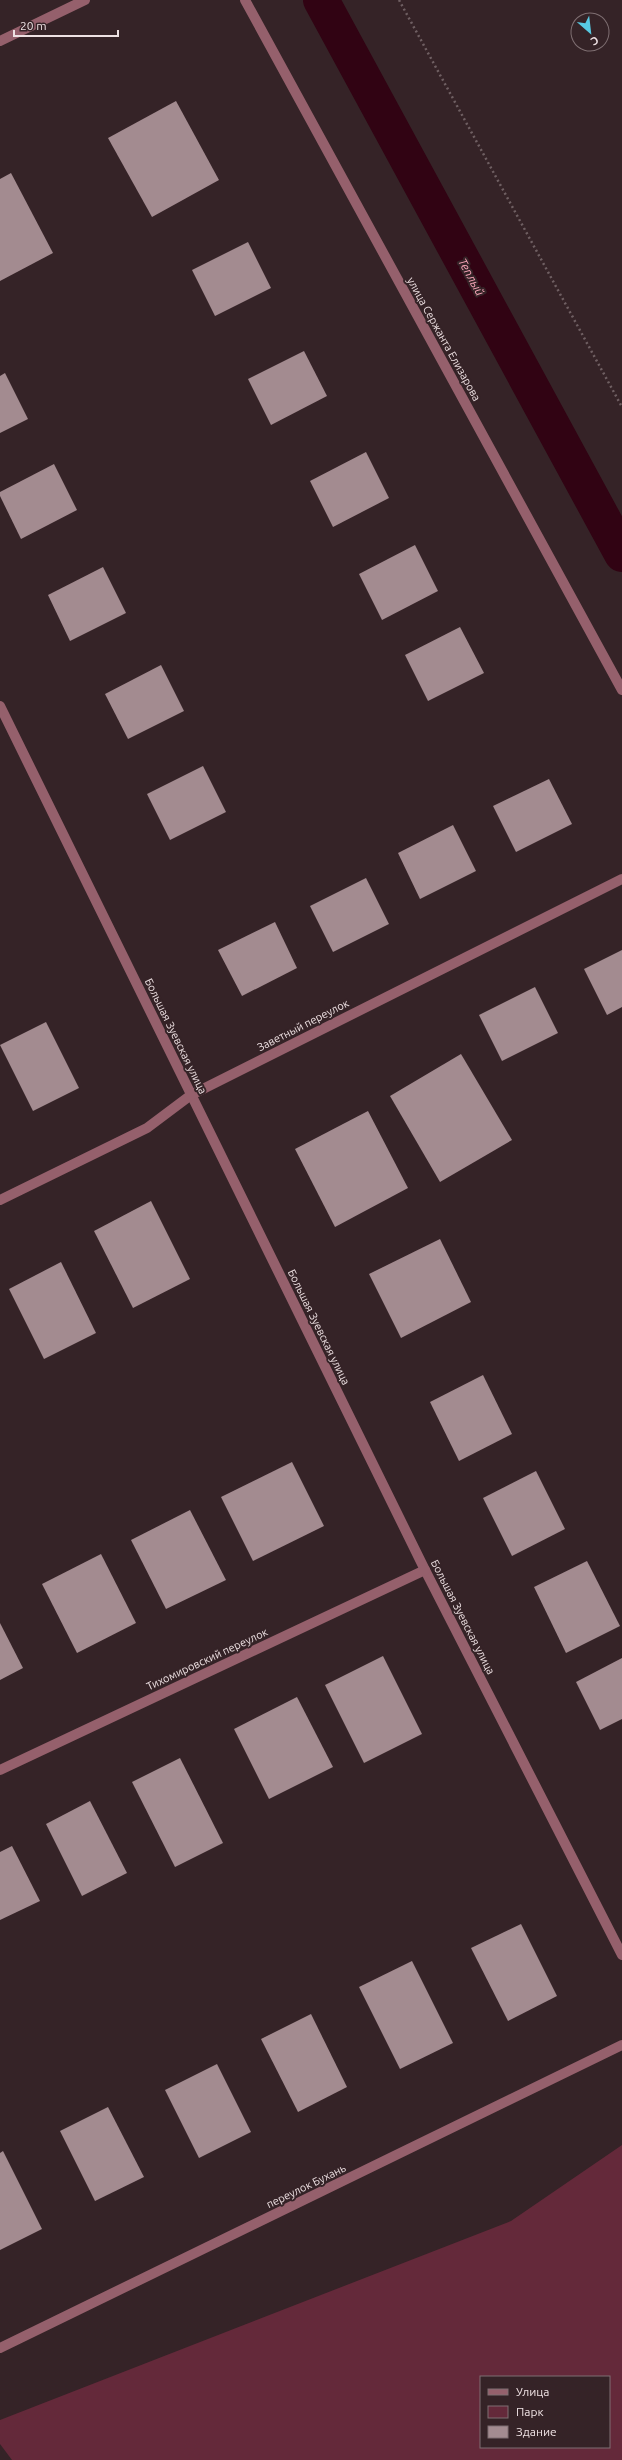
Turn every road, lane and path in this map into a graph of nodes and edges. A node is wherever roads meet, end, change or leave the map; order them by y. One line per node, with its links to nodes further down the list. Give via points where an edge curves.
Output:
1 (85, 0): 4 (street)
2 (245, 0): 6 (street, улица Сержанта Елизарова)
3 (399, 0): 5 (path)
4 (0, 41)
5 (622, 407)
6 (622, 690)
7 (0, 706): 9 (street, Большая Зуевская улица)
8 (622, 879): 9 (street, Заветный переулок)
9 (191, 1095): 10 (street, Заветный переулок, via 147,1128); 11 (street, Большая Зуевская улица)
10 (0, 1200)
11 (425, 1570): 12 (street, Тихомировский переулок); 13 (street, Большая Зуевская улица)
12 (0, 1770)
13 (622, 1955)
14 (622, 2045): 15 (street, переулок Бухань)
15 (0, 2348)

